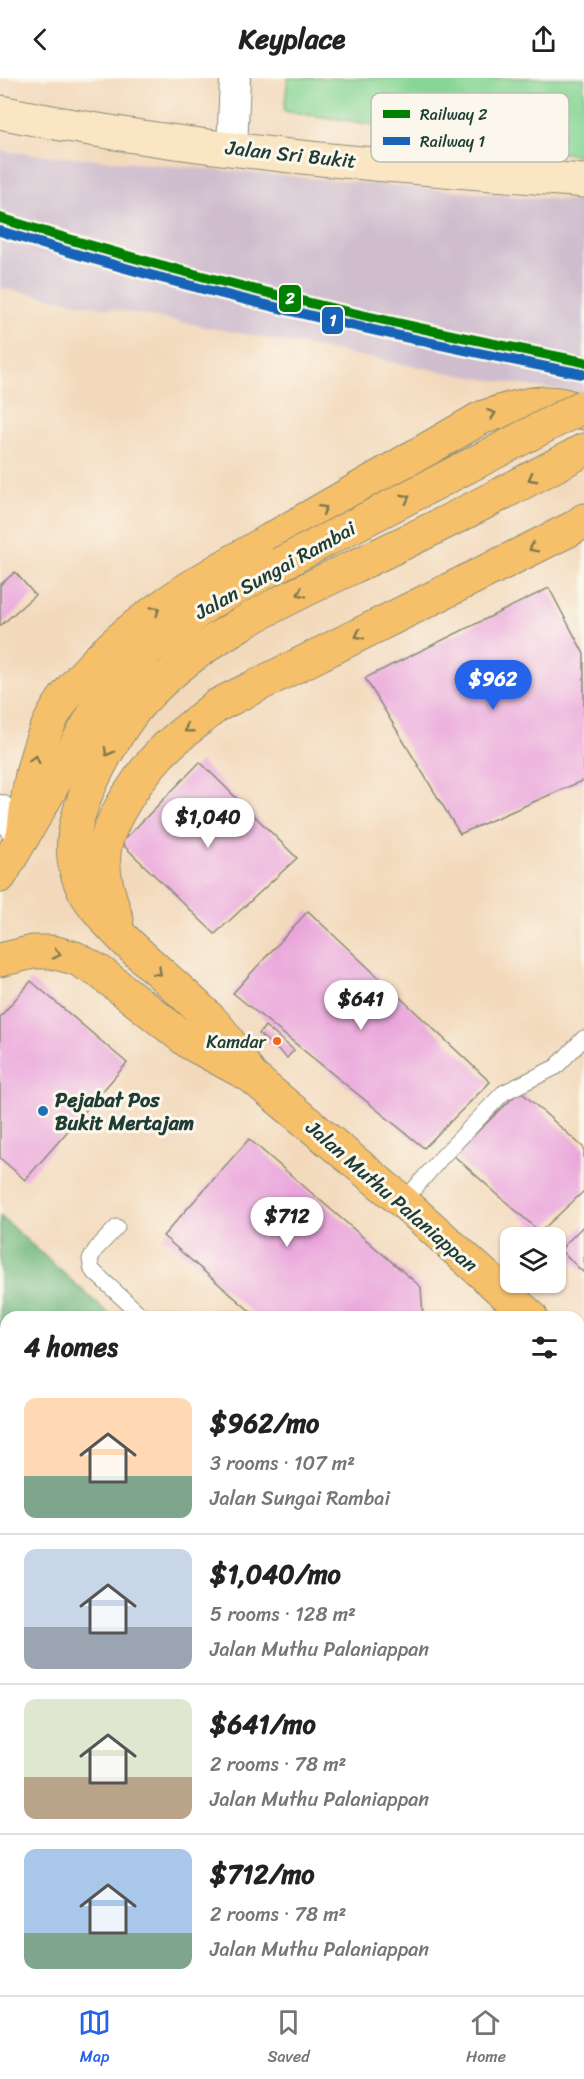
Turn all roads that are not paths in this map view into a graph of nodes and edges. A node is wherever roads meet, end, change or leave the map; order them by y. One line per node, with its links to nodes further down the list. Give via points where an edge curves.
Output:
1 (234, 78): 3 (street)
2 (0, 112): 3 (street, Jalan Sri Bukit)
3 (232, 149): 4 (street, Jalan Sri Bukit)
4 (584, 181)
5 (584, 406): 11 (main road, Jalan Sungai Rambai, one-way to 5, bridge, via 101,702 148,649 209,603)
6 (584, 413): 11 (main road, one-way to 6, via 28,784 38,746 63,701 141,621 190,586 482,418 541,403 561,404)
7 (584, 450): 9 (main road, Jalan Sungai Rambai, one-way to 9, via 465,514 255,615 204,646)
8 (582, 531): 13 (main road, one-way to 13, via 216,706 168,745 139,779 117,814 104,851 105,882)
9 (141, 703): 13 (main road, Jalan Muthu Palaniappan, one-way to 13, via 116,736 82,802 75,830 79,879 94,906)
10 (0, 810): 11 (street)
11 (23, 837): 12 (main road, Jalan Sungai Rambai)
12 (0, 876)
13 (124, 941): 16 (main road, Jalan Muthu Palaniappan, one-way to 16, via 212,1021)
14 (0, 960): 16 (main road, Jalan Muthu Palaniappan, one-way to 16, via 33,952 75,958 100,972 190,1043)
15 (584, 1038): 17 (lane, via 556,1067 503,1093)
16 (251, 1076): 17 (main road, Jalan Muthu Palaniappan)
17 (403, 1202): 20 (main road, Jalan Muthu Palaniappan)
18 (117, 1227): 19 (lane, via 90,1259 92,1270)
19 (136, 1311)
20 (524, 1311)

